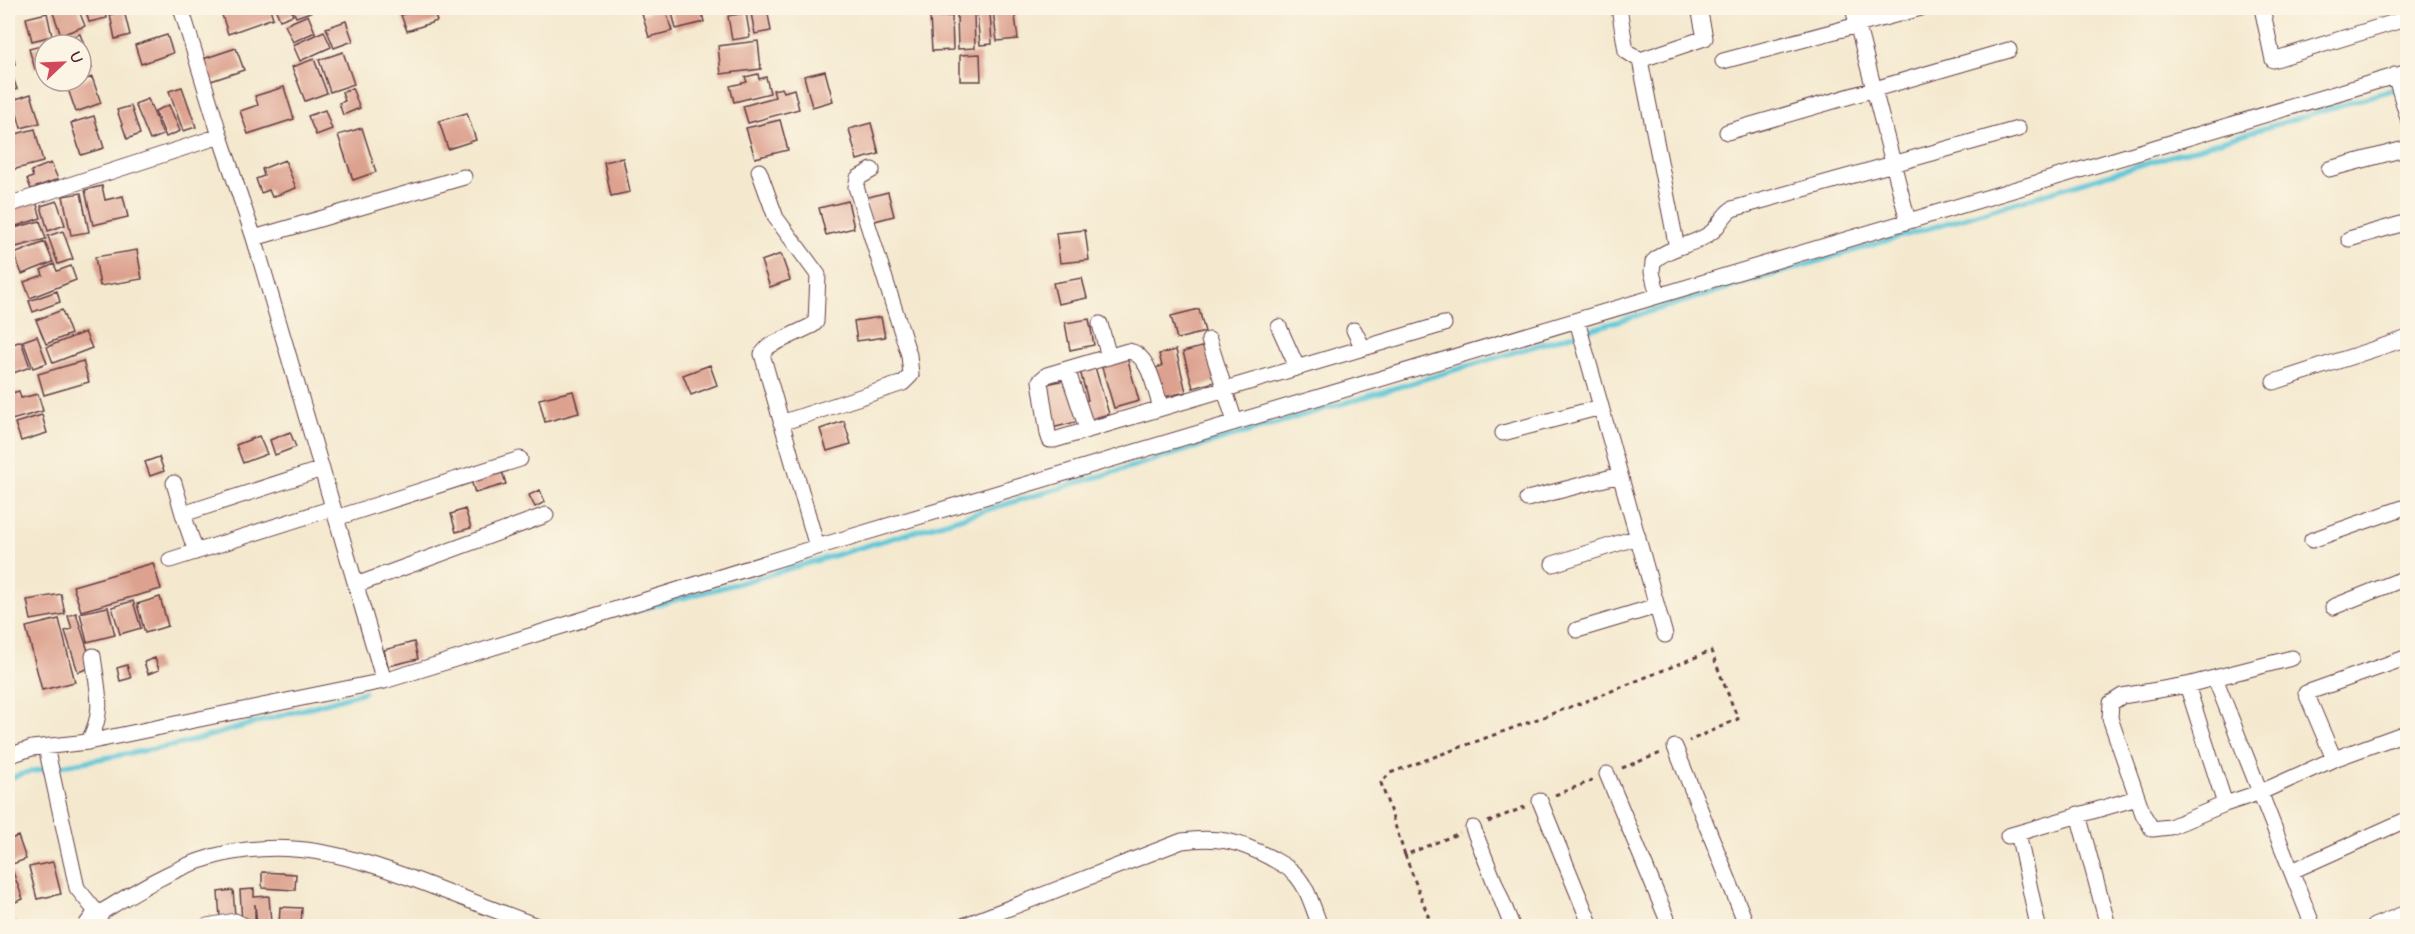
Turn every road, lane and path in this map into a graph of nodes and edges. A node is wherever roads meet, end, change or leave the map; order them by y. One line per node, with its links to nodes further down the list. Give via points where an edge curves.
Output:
1 (181, 8): 17 (street)
2 (1619, 8): 10 (street, via 1626,51)
3 (1699, 8): 10 (street, via 1705,38)
4 (1853, 8): 8 (street)
5 (1921, 8): 8 (street)
6 (2262, 8): 7 (street, via 2273,60)
7 (2408, 18)
8 (1857, 26): 11 (street); 13 (street)
9 (2009, 50): 13 (street)
10 (1640, 60): 29 (street)
11 (1723, 61)
12 (2400, 81): 14 (street); 25 (street)
13 (1873, 89): 16 (street); 19 (street)
14 (2408, 118)
15 (2018, 129): 19 (street)
16 (1727, 132)
17 (220, 136): 24 (street); 27 (street)
18 (2408, 147): 20 (street)
19 (1893, 165): 25 (street); 29 (street, via 1732,209 1712,231)
20 (2329, 169)
21 (872, 170): 47 (street, via 858,178 856,187 909,355 911,375 903,383)
22 (759, 171): 47 (street, via 776,218 818,275 816,322 769,346 762,354)
23 (464, 177): 27 (street)
24 (8, 205)
25 (1908, 221): 30 (street)
26 (2408, 222): 28 (street)
27 (254, 238): 51 (street)
28 (2349, 238)
29 (1677, 248): 30 (street, via 1653,262)
30 (1658, 296): 34 (street)
31 (1101, 324): 39 (street)
32 (1444, 324): 38 (street)
33 (1279, 327): 40 (street)
34 (1579, 328): 44 (street); 46 (street)
35 (1354, 330): 38 (street)
36 (2408, 338): 42 (street)
37 (1209, 339): 43 (street)
38 (1363, 348): 40 (street)
39 (1109, 357): 41 (street); 45 (street, via 1128,351 1140,355)
40 (1297, 367): 43 (street)
41 (1067, 369): 48 (street); 48 (street, via 1040,381 1049,436 1054,440)
42 (2274, 382)
43 (1225, 389): 45 (street); 46 (street)
44 (1601, 407): 49 (street); 52 (street)
45 (1161, 408): 48 (street)
46 (1235, 422): 61 (street)
47 (781, 423): 61 (street)
48 (1087, 429)
49 (1503, 433)
50 (520, 459): 56 (street)
51 (322, 469): 56 (street); 57 (street)
52 (1620, 475): 54 (street); 59 (street)
53 (174, 483): 57 (street)
54 (1527, 499)
55 (2408, 506): 60 (street)
56 (335, 513): 62 (street); 66 (street)
57 (183, 514): 62 (street)
58 (546, 515): 66 (street)
59 (1638, 537): 64 (street); 67 (street)
60 (2312, 540)
61 (818, 547): 75 (street)
62 (196, 552): 63 (street)
63 (170, 560)
64 (1554, 564)
65 (2408, 577): 68 (street)
66 (356, 585): 75 (street)
67 (1657, 606): 69 (street); 70 (street)
68 (2333, 607)
69 (1577, 630)
70 (1665, 634)
71 (93, 656): 79 (street, via 99,717)
72 (2408, 657): 83 (street, via 2306,693)
73 (2292, 658): 74 (street)
74 (2215, 678): 76 (street); 85 (street)
75 (384, 681): 79 (street)
76 (2187, 685): 86 (street, via 2122,696 2111,703 2110,718); 88 (street)
77 (1738, 719): 92 (path, via 1711,651 1390,772 1382,783)
78 (2408, 732): 83 (street)
79 (88, 742): 80 (street)
80 (46, 747): 82 (street); 95 (street, via 77,888)
81 (1675, 747): 104 (street)
82 (8, 756)
83 (2334, 759): 85 (street)
84 (1607, 774): 103 (street)
85 (2261, 792): 88 (street); 93 (street)
86 (2137, 798): 88 (street, via 2152,828 2170,827); 89 (street)
87 (1540, 801): 102 (street)
88 (2225, 804)
89 (2078, 814): 105 (street, via 2013,834); 106 (street)
90 (2408, 819): 93 (street)
91 (1473, 828): 101 (street)
92 (1405, 855)
93 (2292, 871): 107 (street)
94 (2408, 912): 108 (street)
95 (97, 922): 98 (street, via 144,887 199,861 265,848 307,849 377,865)
96 (207, 927): 97 (street, via 235,921)
97 (245, 927)
98 (537, 927)
99 (963, 927): 100 (street, via 1182,841 1204,838 1226,839 1251,847 1294,872 1306,890)
100 (1320, 927)
101 (1512, 927)
102 (1591, 927)
103 (1670, 927)
104 (1747, 927)
105 (2038, 927)
106 (2108, 927)
107 (2313, 927)
108 (2374, 927)

